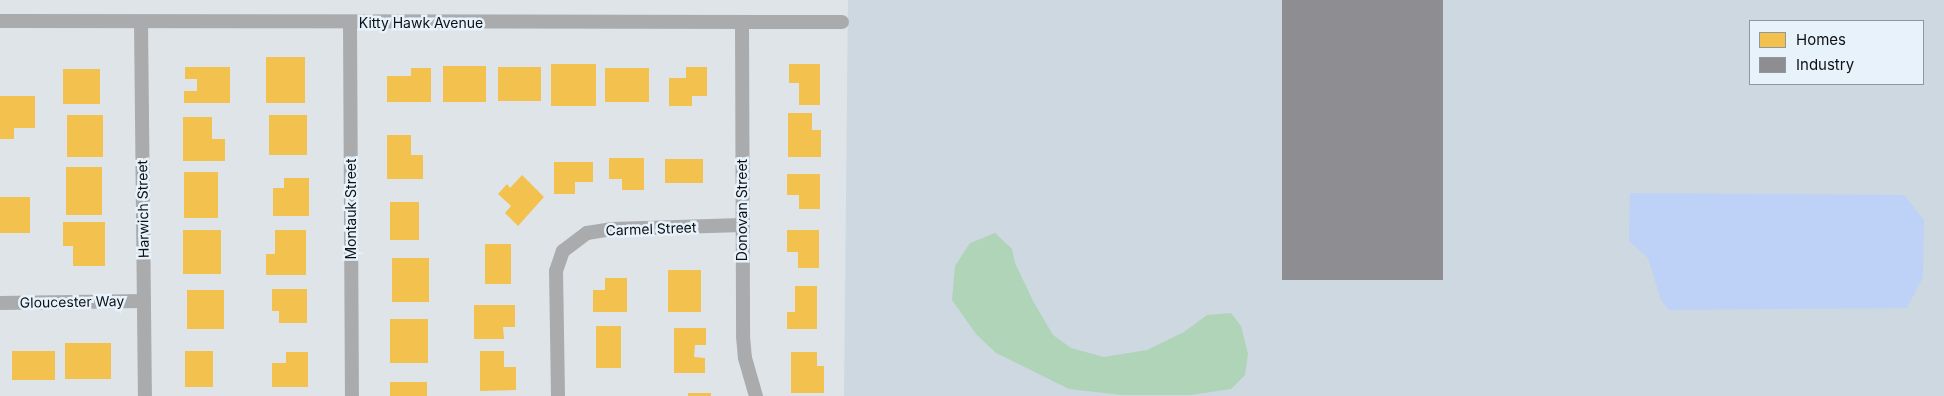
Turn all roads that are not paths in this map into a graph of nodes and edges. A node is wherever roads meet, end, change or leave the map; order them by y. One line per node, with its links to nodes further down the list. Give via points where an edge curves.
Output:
1 (1, 21): 2 (street, Kitty Hawk Avenue)
2 (141, 22): 5 (street, Kitty Hawk Avenue); 7 (street, Harwich Street)
3 (742, 22): 4 (street, Kitty Hawk Avenue); 5 (street, Kitty Hawk Avenue); 6 (street, Donovan Street)
4 (842, 22)
5 (350, 23): 10 (street, Montauk Street)
6 (742, 225): 11 (street, Carmel Street, via 613,229 586,233 562,251 556,271); 12 (street, Donovan Street, via 743,336 745,358)
7 (144, 301): 8 (street, Gloucester Way); 9 (street, Harwich Street)
8 (0, 303)
9 (145, 396)
10 (352, 396)
11 (558, 396)
12 (756, 396)

